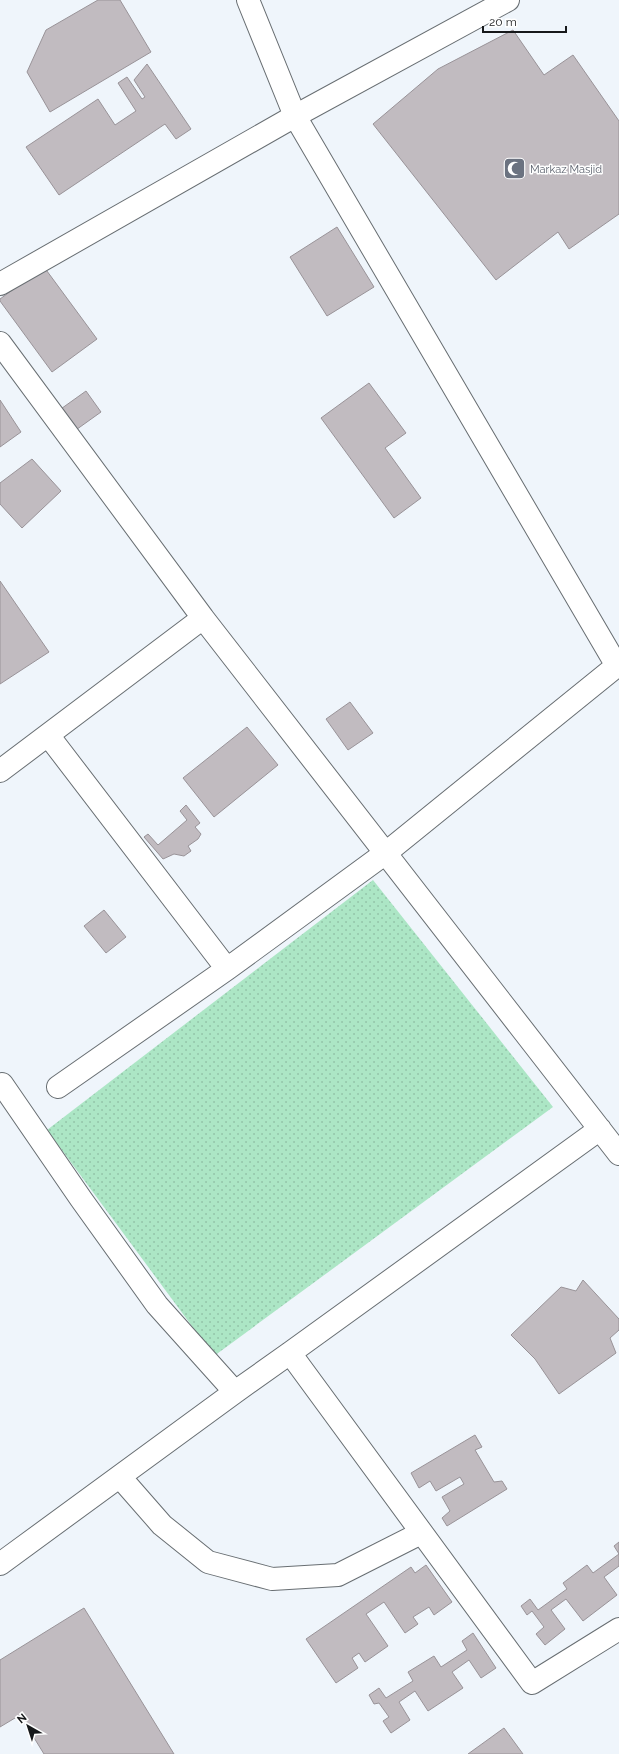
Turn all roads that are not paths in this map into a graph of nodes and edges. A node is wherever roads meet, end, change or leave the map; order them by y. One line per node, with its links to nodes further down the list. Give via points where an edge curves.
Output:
1 (248, 0): 3 (street)
2 (508, 0): 3 (street)
3 (295, 116): 4 (street); 7 (street)
4 (0, 284)
5 (0, 343): 6 (street)
6 (203, 618): 8 (street); 10 (street)
7 (618, 665): 10 (street)
8 (48, 735): 9 (street); 11 (street)
9 (0, 771)
10 (387, 852): 11 (street); 14 (street)
11 (227, 969): 13 (street)
12 (2, 1084): 17 (street, via 157,1305)
13 (58, 1087)
14 (600, 1129): 15 (street); 16 (street)
15 (619, 1154)
16 (290, 1353): 17 (street); 19 (street)
17 (235, 1392): 18 (street)
18 (120, 1477): 19 (street, via 162,1525 208,1562 272,1580 338,1575); 20 (street)
19 (422, 1533): 21 (street, via 532,1683)
20 (0, 1564)
21 (619, 1629)

